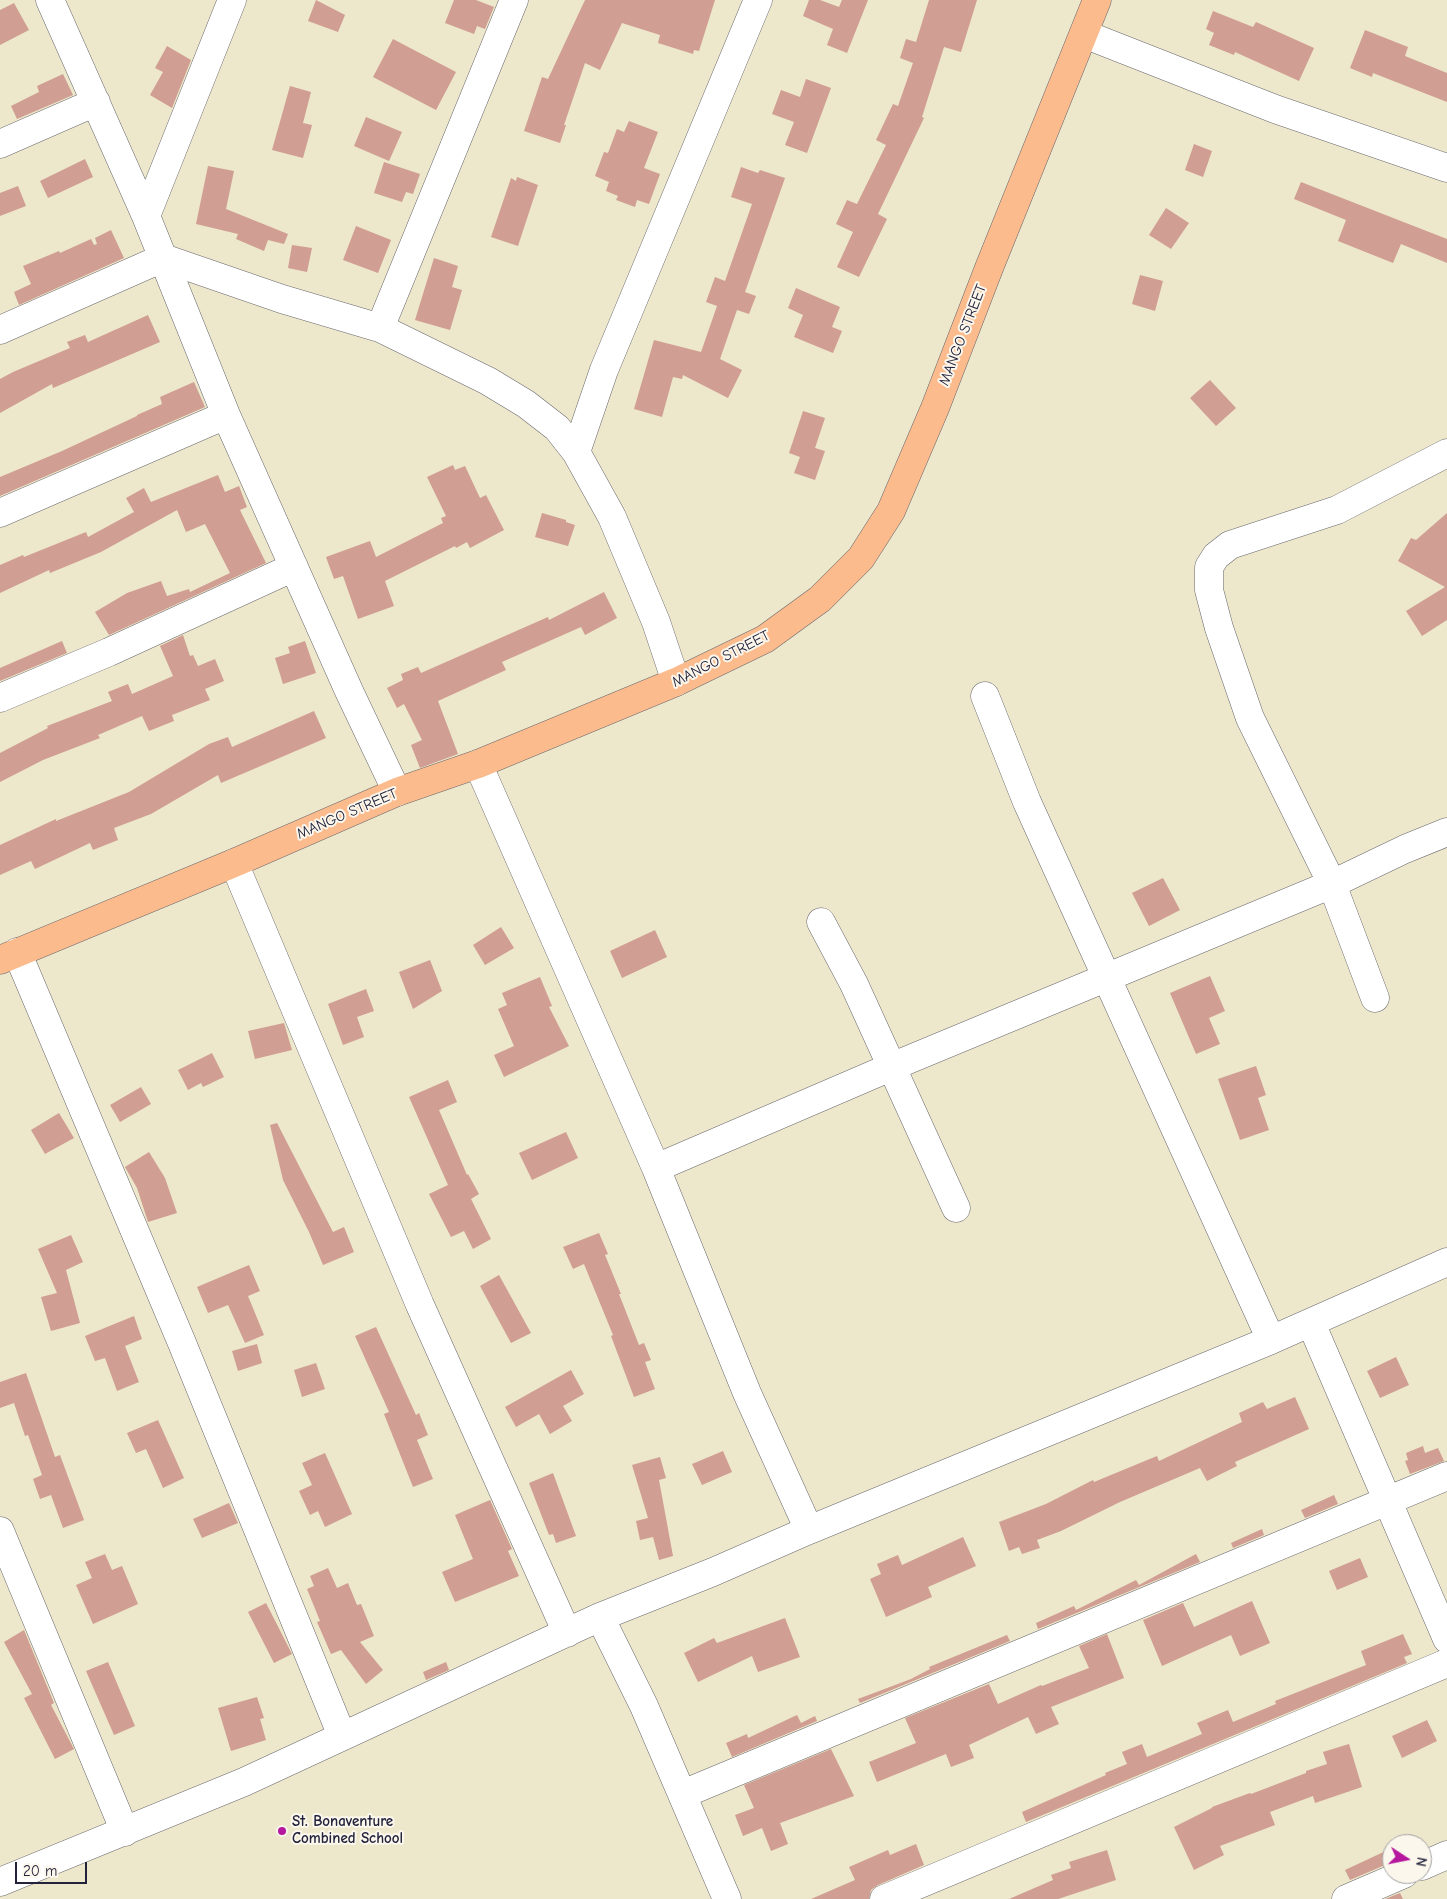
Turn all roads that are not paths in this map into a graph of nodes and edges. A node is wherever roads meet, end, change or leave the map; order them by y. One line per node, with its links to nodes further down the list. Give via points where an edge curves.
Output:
1 (50, 0): 7 (street)
2 (232, 0): 10 (street)
3 (514, 0): 12 (street)
4 (758, 0): 15 (street, via 604,370)
5 (1097, 0): 6 (main road, MANGO STREET)
6 (1084, 34): 9 (street, via 1275,109); 19 (main road, MANGO STREET, via 891,511 861,558 820,599 765,639)
7 (96, 102): 8 (street); 10 (street)
8 (0, 144)
9 (1447, 168)
10 (146, 216): 11 (street)
11 (163, 258): 12 (street); 13 (street); 14 (street)
12 (380, 328): 15 (street, via 488,381 526,404 557,428)
13 (0, 330)
14 (226, 415): 17 (street); 18 (street)
15 (576, 452): 19 (street, via 612,517 656,622)
16 (1447, 453): 26 (street, via 1337,510 1230,545 1216,556 1209,567 1208,590 1250,718)
17 (0, 513)
18 (294, 567): 21 (street); 23 (street)
19 (676, 682): 22 (main road, MANGO STREET)
20 (985, 696): 29 (street, via 1027,802)
21 (0, 698)
22 (478, 764): 23 (main road, MANGO STREET); 32 (street)
23 (397, 792): 25 (main road, MANGO STREET)
24 (1447, 832): 26 (street)
25 (234, 863): 28 (main road, MANGO STREET); 42 (street, via 420,1305)
26 (1332, 884): 29 (street); 30 (street)
27 (821, 922): 31 (street, via 854,984)
28 (9, 956): 45 (street, via 182,1343)
29 (1107, 978): 31 (street); 36 (street)
30 (1375, 998)
31 (890, 1067): 32 (street); 33 (street)
32 (656, 1168): 39 (street, via 747,1393)
33 (956, 1208)
34 (1447, 1262): 35 (street)
35 (1311, 1323): 36 (street); 38 (street)
36 (1271, 1340): 39 (street)
37 (1447, 1476): 38 (street)
38 (1388, 1502): 43 (street); 46 (street)
39 (809, 1530): 41 (street)
40 (0, 1531): 47 (street)
41 (600, 1617): 42 (street); 46 (street, via 644,1706)
42 (566, 1633): 45 (street)
43 (1447, 1639)
44 (1447, 1663): 53 (street)
45 (342, 1736): 47 (street)
46 (682, 1794): 52 (street)
47 (125, 1832): 50 (street)
48 (1447, 1855): 49 (street)
49 (1432, 1862)
50 (0, 1882)
51 (1382, 1883): 54 (street)
52 (727, 1899)
53 (884, 1899)
54 (1346, 1899)

